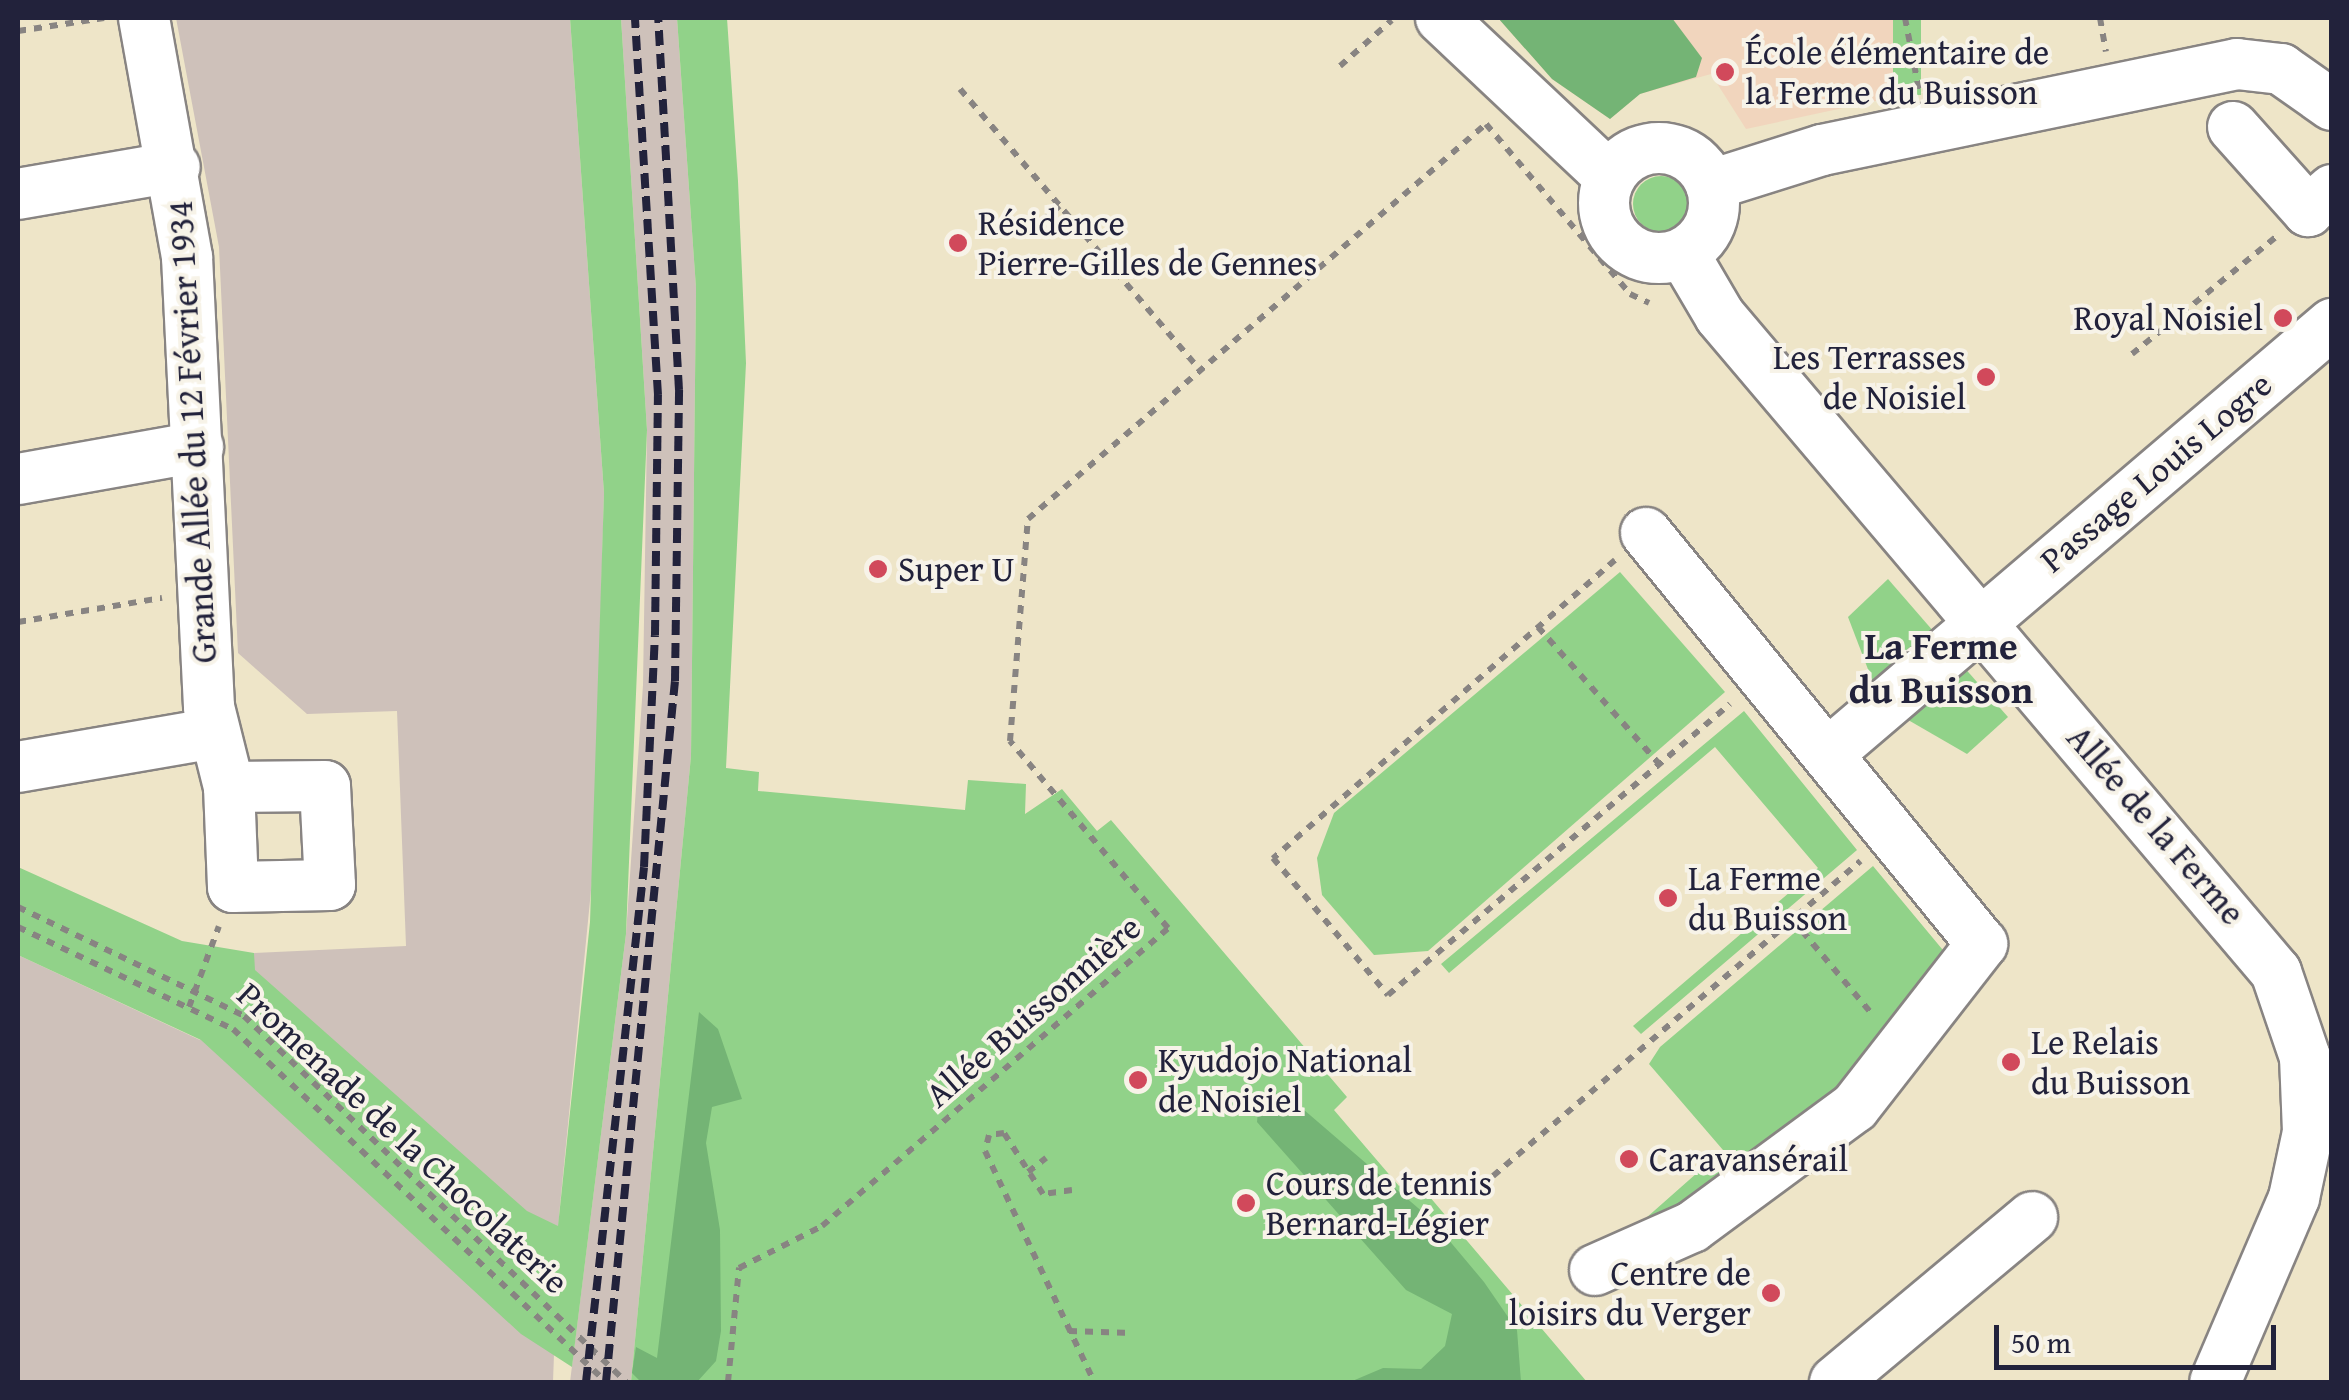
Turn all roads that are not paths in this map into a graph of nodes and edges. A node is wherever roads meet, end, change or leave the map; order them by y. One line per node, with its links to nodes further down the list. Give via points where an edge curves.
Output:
1 (144, 18): 5 (street, Grande Allée du 12 Février 1934)
2 (1441, 18): 6 (street)
3 (2332, 104): 7 (street, via 2280,70 2237,64 1732,171)
4 (2233, 127): 9 (street)
5 (175, 167): 8 (street); 12 (street, Grande Allée du 12 Février 1934)
6 (1610, 177): 7 (street, via 1635,153 1668,148 1699,165); 10 (street, via 1604,212 1620,244 1652,259)
7 (1711, 184): 10 (street, via 1707,232)
8 (18, 194)
9 (2320, 200)
10 (1683, 254): 15 (street, Allée de la Ferme, via 1720,316)
11 (2332, 324): 15 (street, Passage Louis Logre)
12 (198, 447): 13 (street); 16 (street, Grande Allée du 12 Février 1934)
13 (18, 479)
14 (1646, 533): 17 (street)
15 (1981, 621): 17 (street, Passage Louis Logre); 20 (street, Allée de la Ferme, via 2254,939 2271,1011)
16 (214, 734): 18 (street); 19 (street, Grande Allée du 12 Février 1934)
17 (1830, 752): 22 (street, via 1982,944 1854,1107 1692,1227)
18 (18, 767)
19 (229, 787): 19 (street, Grande Allée du 12 Février 1934, via 233,887 330,885 326,786)
20 (2320, 1095): 24 (street, Allée de la Ferme, via 2294,1198)
21 (2032, 1218): 23 (street)
22 (1595, 1270)
23 (1834, 1382)
24 (2214, 1382)

